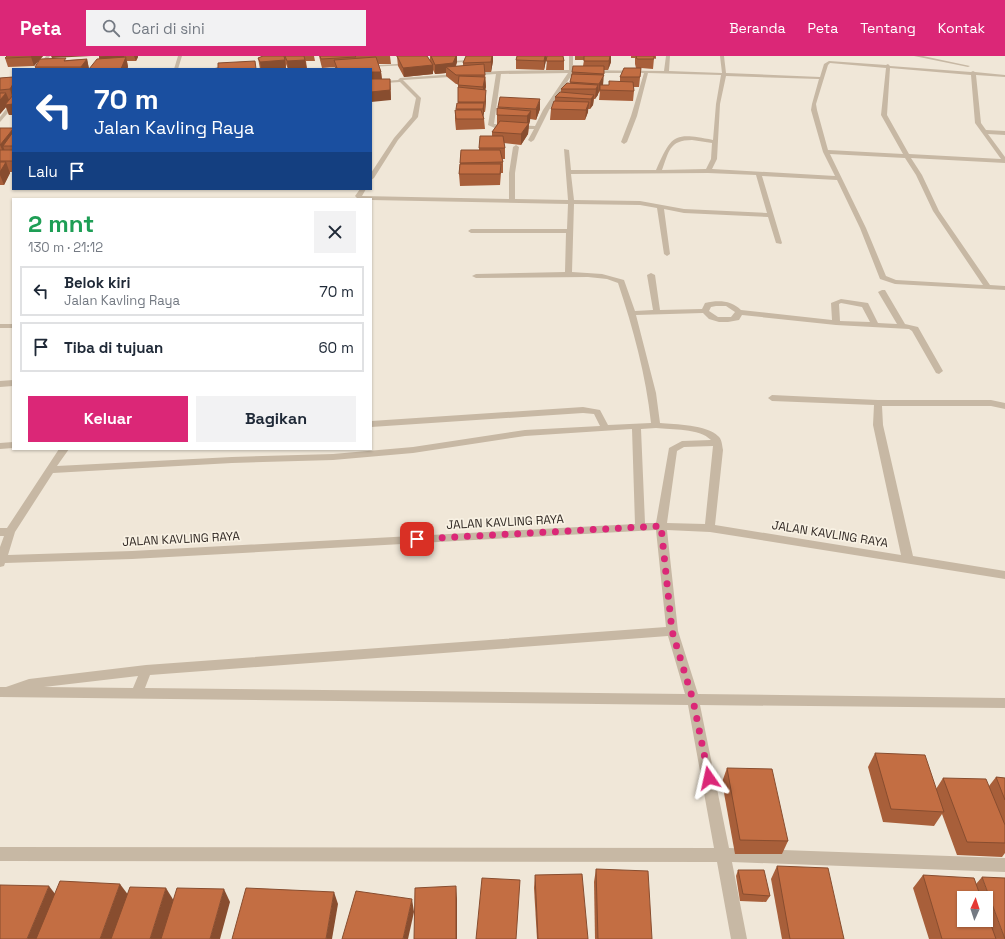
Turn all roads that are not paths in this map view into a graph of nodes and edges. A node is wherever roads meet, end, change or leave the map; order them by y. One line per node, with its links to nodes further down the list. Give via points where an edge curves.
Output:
1 (48, 56): 13 (street)
2 (180, 56): 14 (street)
3 (571, 56): 16 (street)
4 (668, 56): 19 (street)
5 (722, 56): 22 (street)
6 (916, 56): 20 (street)
7 (466, 58): 9 (street); 21 (street)
8 (394, 62): 10 (street); 12 (street); 25 (street)
9 (436, 62)
10 (415, 63)
11 (888, 66): 17 (street); 24 (street, via 829,62); 40 (street, via 884,115)
12 (360, 67)
13 (40, 68)
14 (176, 68)
15 (499, 72): 16 (street); 21 (street); 31 (street, via 491,125)
16 (571, 72): 18 (street); 31 (street, via 546,110)
17 (973, 72): 23 (street); 32 (street, via 978,123)
18 (646, 73): 19 (street); 35 (street)
19 (666, 73): 22 (street)
20 (1005, 73)
21 (457, 74): 25 (street)
22 (724, 74): 24 (street); 36 (street, via 718,104)
23 (1005, 76)
24 (822, 78): 39 (street, via 814,110)
25 (401, 80): 26 (street); 46 (street, via 420,98 416,113)
26 (372, 83)
27 (6, 100): 28 (street)
28 (12, 100)
29 (12, 105): 30 (street)
30 (0, 120)
31 (538, 128): 34 (street)
32 (984, 132): 33 (street); 41 (street)
33 (1005, 133)
34 (531, 140)
35 (624, 142)
36 (716, 142): 42 (street, via 693,139 675,141 669,145); 43 (street, via 714,159)
37 (516, 147): 51 (street, via 512,173)
38 (566, 150): 44 (street)
39 (826, 152): 40 (street); 47 (street)
40 (908, 156): 41 (street); 62 (street, via 936,211)
41 (1005, 161)
42 (658, 171): 43 (street); 44 (street)
43 (708, 171): 45 (street)
44 (568, 172): 52 (street)
45 (758, 173): 47 (street); 54 (street)
46 (372, 177)
47 (838, 178): 62 (street, via 863,228 883,277 895,282)
48 (362, 190): 49 (street, via 358,196)
49 (360, 198)
50 (372, 198): 51 (street)
51 (512, 201): 52 (street)
52 (571, 202): 53 (street); 56 (street)
53 (660, 206): 54 (street, via 684,211); 58 (street)
54 (770, 215): 57 (street)
55 (472, 231): 56 (street)
56 (570, 231): 59 (street)
57 (779, 243)
58 (667, 254)
59 (568, 274): 61 (street); 68 (street, via 603,276 621,282)
60 (651, 275): 66 (street)
61 (476, 276)
62 (988, 287): 63 (street)
63 (1005, 288)
64 (882, 292): 73 (street)
65 (705, 311): 66 (street); 67 (street, via 712,318 725,320 736,318); 67 (street, via 708,305 719,303 732,306)
66 (657, 312): 68 (street)
67 (739, 312): 69 (street)
68 (632, 313): 81 (street, via 652,393)
69 (836, 323): 70 (street); 70 (street, via 834,306 841,301 865,305)
70 (875, 325): 73 (street)
71 (0, 326): 72 (street)
72 (12, 326)
73 (902, 326): 74 (street, via 915,329)
74 (939, 371)
75 (12, 383): 76 (street)
76 (0, 384)
77 (772, 398): 78 (street)
78 (878, 402): 79 (street, via 991,403); 93 (street, via 878,425)
79 (1005, 406)
80 (372, 424): 83 (street, via 584,410 597,412)
81 (656, 425): 82 (street); 84 (street, via 703,432 714,437)
82 (636, 427): 83 (street); 90 (street)
83 (606, 429): 88 (street, via 525,433 413,450 333,457)
84 (717, 443): 89 (street, via 682,444 672,450); 91 (street)
85 (12, 445): 86 (street)
86 (0, 446)
87 (63, 450): 88 (street)
88 (50, 470): 92 (street)
89 (661, 526): 90 (street, JALAN KAVLING RAYA); 91 (street, JALAN KAVLING RAYA); 96 (street)
90 (640, 527): 94 (street, JALAN KAVLING RAYA)
91 (710, 528): 93 (street, JALAN KAVLING RAYA)
92 (5, 532): 94 (street)
93 (908, 560): 95 (street, JALAN KAVLING RAYA)
94 (1, 561)
95 (1005, 575)
96 (672, 631): 97 (street); 100 (street)
97 (146, 670): 98 (street, via 29,684); 99 (street)
98 (1, 692): 99 (street)
99 (137, 694): 100 (street)
100 (693, 700): 101 (street); 103 (street)
101 (1005, 703)
102 (0, 854): 103 (street)
103 (724, 855): 104 (street); 105 (street)
104 (1005, 865)
105 (739, 939)

